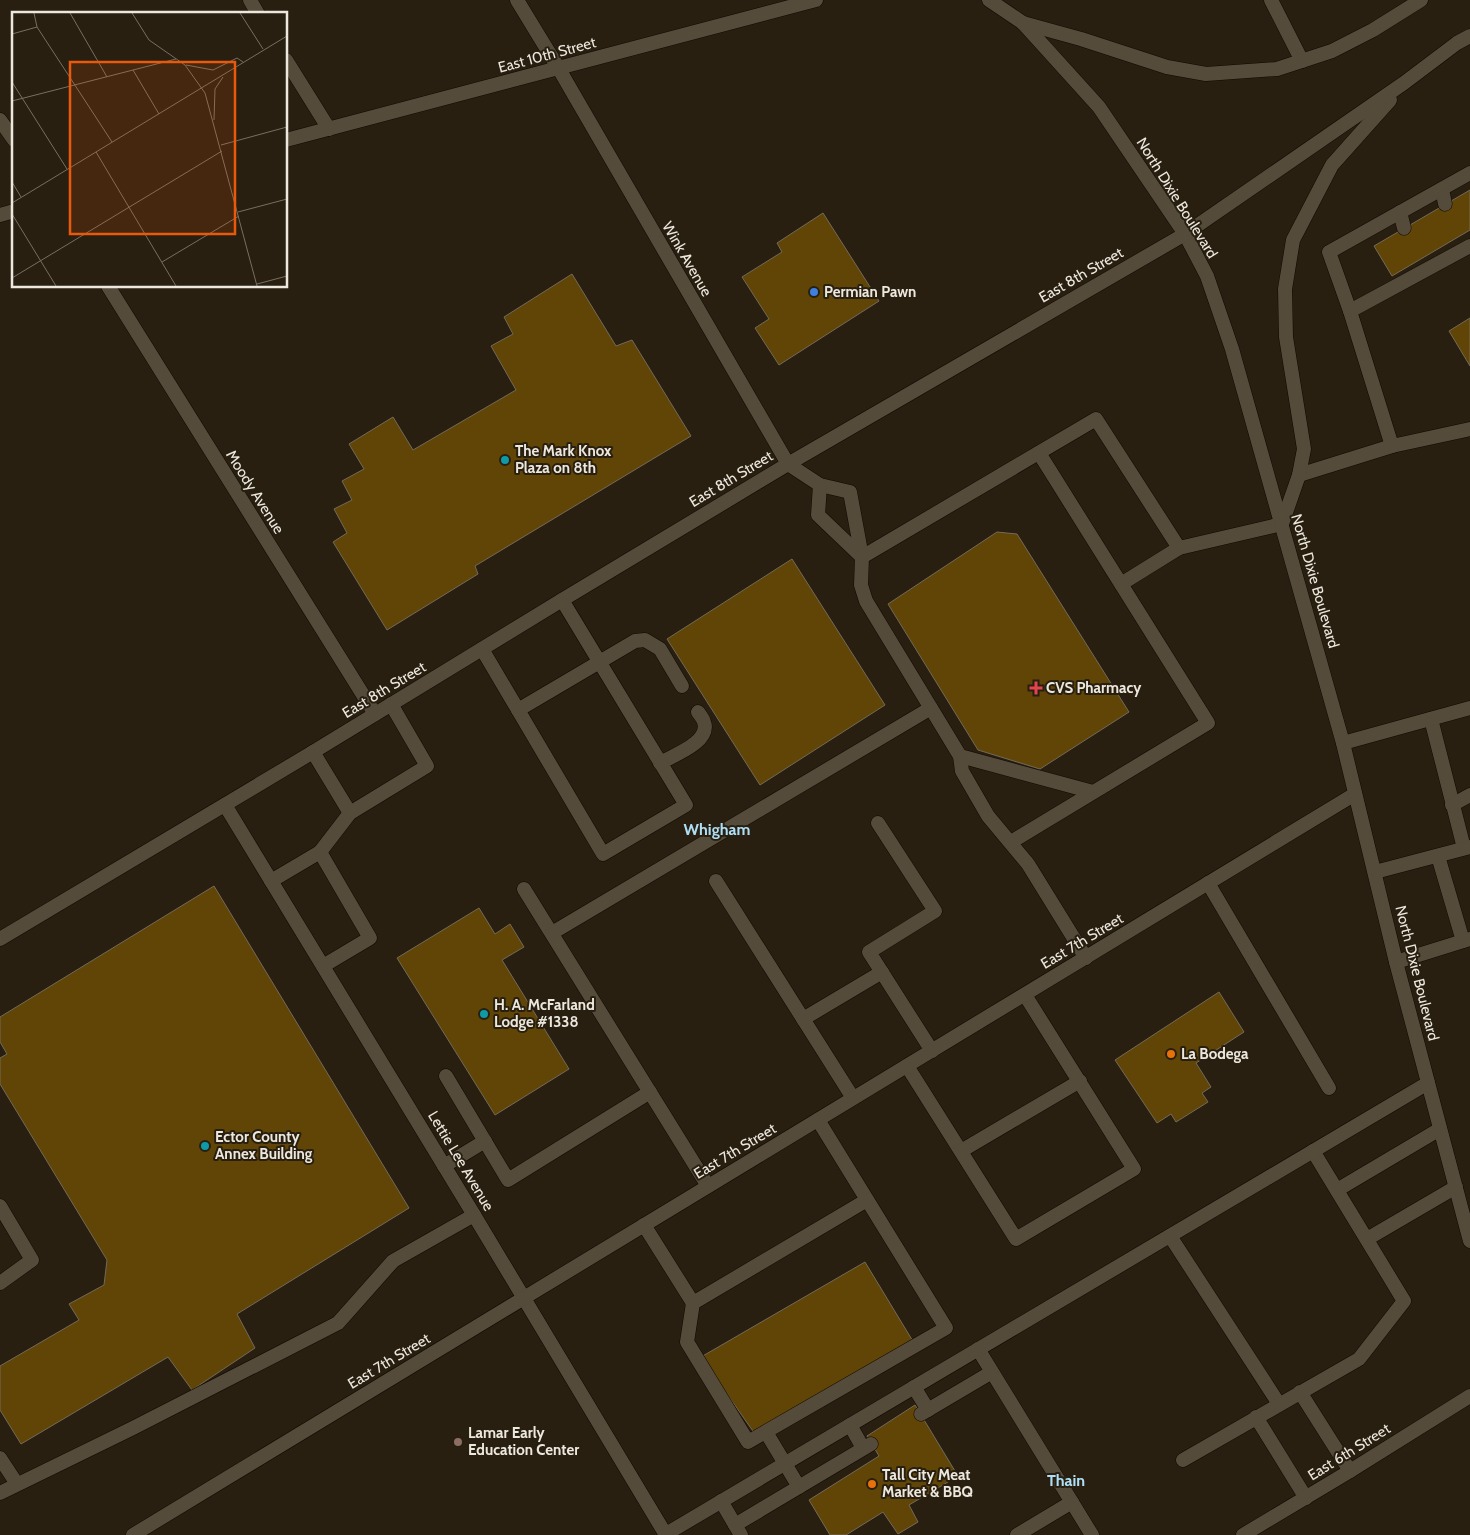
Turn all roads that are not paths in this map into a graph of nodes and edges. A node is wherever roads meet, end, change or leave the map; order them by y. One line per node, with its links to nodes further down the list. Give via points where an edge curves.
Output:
1 (250, 0): 7 (street)
2 (517, 0): 12 (street, Wink Avenue)
3 (816, 0): 12 (street, East 10th Street)
4 (989, 0): 8 (street, North Dixie Boulevard)
5 (1271, 0): 10 (street)
6 (1421, 0): 10 (street, via 1373,30 1332,51)
7 (257, 12)
8 (1023, 23): 10 (street, via 1166,67 1206,74 1277,70); 23 (street, North Dixie Boulevard, via 1099,107)
9 (1470, 36): 13 (street, East 8th Street)
10 (1302, 61)
11 (288, 63): 15 (street)
12 (558, 70): 15 (street, East 10th Street); 30 (street, Wink Avenue)
13 (1404, 83): 23 (street, East 8th Street); 31 (street, via 1332,165 1293,240 1285,289 1286,337 1304,449)
14 (0, 120): 16 (street)
15 (328, 130): 17 (street, East 10th Street)
16 (12, 137)
17 (288, 140)
18 (1470, 173): 19 (street)
19 (1442, 189): 20 (street); 21 (street)
20 (1445, 204)
21 (1400, 212): 22 (street); 26 (street, via 1329,252)
22 (1404, 228)
23 (1185, 234): 30 (street, East 8th Street); 33 (street, North Dixie Boulevard, via 1207,276 1232,349)
24 (1470, 246): 26 (street, via 1455,246)
25 (109, 288): 46 (street, Moody Avenue)
26 (1350, 311): 28 (street)
27 (1470, 429): 28 (street)
28 (1392, 446): 31 (street)
29 (1038, 453): 34 (street, via 1096,419); 35 (street); 36 (street)
30 (788, 464): 32 (street); 37 (street, East 8th Street)
31 (1299, 475): 33 (street)
32 (820, 485): 35 (street, via 818,515); 35 (street, via 850,492)
33 (1282, 524): 34 (street); 48 (street, North Dixie Boulevard)
34 (1179, 548): 36 (street)
35 (862, 557): 42 (street, via 861,585 866,601)
36 (1121, 584): 52 (street, via 1208,723)
37 (562, 600): 38 (street, East 8th Street); 39 (street)
38 (482, 649): 41 (street, East 8th Street); 44 (street)
39 (600, 662): 40 (street, via 635,641 645,640 660,649); 44 (street); 51 (street)
40 (682, 686)
41 (391, 704): 46 (street, East 8th Street); 57 (street, via 427,766)
42 (931, 708): 50 (street); 68 (street)
43 (1470, 708): 47 (street)
44 (518, 710): 51 (street, via 603,854 686,805)
45 (698, 712): 51 (street, via 705,732 700,740)
46 (375, 714): 49 (street, East 8th Street)
47 (1430, 719): 48 (street); 56 (street)
48 (1343, 743): 53 (street, North Dixie Boulevard)
49 (313, 752): 55 (street, East 8th Street); 57 (street)
50 (960, 756): 52 (street); 59 (street, via 962,771 988,816)
51 (660, 763)
52 (1094, 792): 59 (street)
53 (1355, 794): 63 (street, North Dixie Boulevard); 66 (street, East 7th Street)
54 (1470, 796): 56 (street)
55 (225, 805): 64 (street, Lettie Lee Avenue); 69 (street, East 8th Street)
56 (1452, 805): 60 (street)
57 (350, 813): 61 (street)
58 (878, 823): 74 (street, via 935,911 869,952)
59 (1011, 842): 71 (street)
60 (1467, 848): 62 (street)
61 (320, 852): 64 (street); 73 (street, via 370,938)
62 (1438, 856): 63 (street); 70 (street)
63 (1375, 872): 72 (street, North Dixie Boulevard)
64 (271, 881): 73 (street, Lettie Lee Avenue)
65 (716, 881): 76 (street)
66 (1208, 883): 71 (street, East 7th Street); 82 (street)
67 (524, 889): 68 (street)
68 (552, 933): 83 (street)
69 (0, 939)
70 (1466, 940): 72 (street)
71 (1086, 958): 75 (street, East 7th Street)
72 (1396, 962): 81 (street, North Dixie Boulevard)
73 (323, 966): 90 (street, Lettie Lee Avenue)
74 (882, 972): 76 (street); 77 (street)
75 (1025, 995): 77 (street, East 7th Street); 80 (street)
76 (803, 1019): 84 (street)
77 (932, 1051): 78 (street, East 7th Street)
78 (907, 1066): 84 (street, East 7th Street); 88 (street)
79 (446, 1076): 87 (street)
80 (1080, 1081): 88 (street); 88 (street, via 1134,1169 1016,1239)
81 (1428, 1083): 86 (street, North Dixie Boulevard); 89 (street)
82 (1329, 1088)
83 (650, 1092): 87 (street, via 508,1180); 91 (street)
84 (853, 1098): 85 (street, East 7th Street)
85 (818, 1120): 91 (street, East 7th Street); 94 (street)
86 (1440, 1129): 92 (street, North Dixie Boulevard); 93 (street)
87 (485, 1141): 90 (street)
88 (961, 1151)
89 (1313, 1151): 93 (street); 98 (street)
90 (444, 1166): 96 (street, Lettie Lee Avenue)
91 (708, 1186): 97 (street, East 7th Street)
92 (1456, 1187): 99 (street); 100 (street, North Dixie Boulevard)
93 (1337, 1190): 99 (street)
94 (867, 1200): 103 (street); 112 (street, via 946,1328)
95 (0, 1206): 101 (street, via 32,1260)
96 (474, 1215): 102 (street, Lettie Lee Avenue); 117 (street, via 393,1261 338,1323)
97 (644, 1225): 102 (street, East 7th Street); 103 (street)
98 (1170, 1236): 104 (street); 109 (street)
99 (1367, 1239): 107 (street, via 1404,1301 1359,1359)
100 (1470, 1241)
101 (0, 1283)
102 (524, 1298): 124 (street, Lettie Lee Avenue); 125 (street, East 7th Street)
103 (693, 1303): 112 (street, via 687,1342 748,1442)
104 (978, 1349): 105 (street); 106 (street)
105 (992, 1372): 106 (street, via 924,1412); 122 (street)
106 (914, 1387): 111 (street)
107 (1300, 1392): 109 (street); 116 (street)
108 (1470, 1396): 116 (street, East 6th Street)
109 (1279, 1404): 110 (street)
110 (1256, 1417): 114 (street); 120 (street)
111 (850, 1425): 115 (street); 118 (street, via 867,1446)
112 (766, 1432): 115 (street)
113 (0, 1458): 117 (street)
114 (1183, 1460)
115 (784, 1464): 118 (street); 121 (street)
116 (1350, 1471): 120 (street, East 6th Street)
117 (17, 1484): 119 (street)
118 (799, 1487): 123 (street)
119 (0, 1492)
120 (1306, 1498): 128 (street, East 6th Street)
121 (720, 1501): 123 (street); 124 (street)
122 (1072, 1502): 126 (street); 127 (street)
123 (738, 1530)
124 (666, 1534)
125 (133, 1535)
126 (1017, 1535)
127 (1092, 1535)
128 (1243, 1535)

